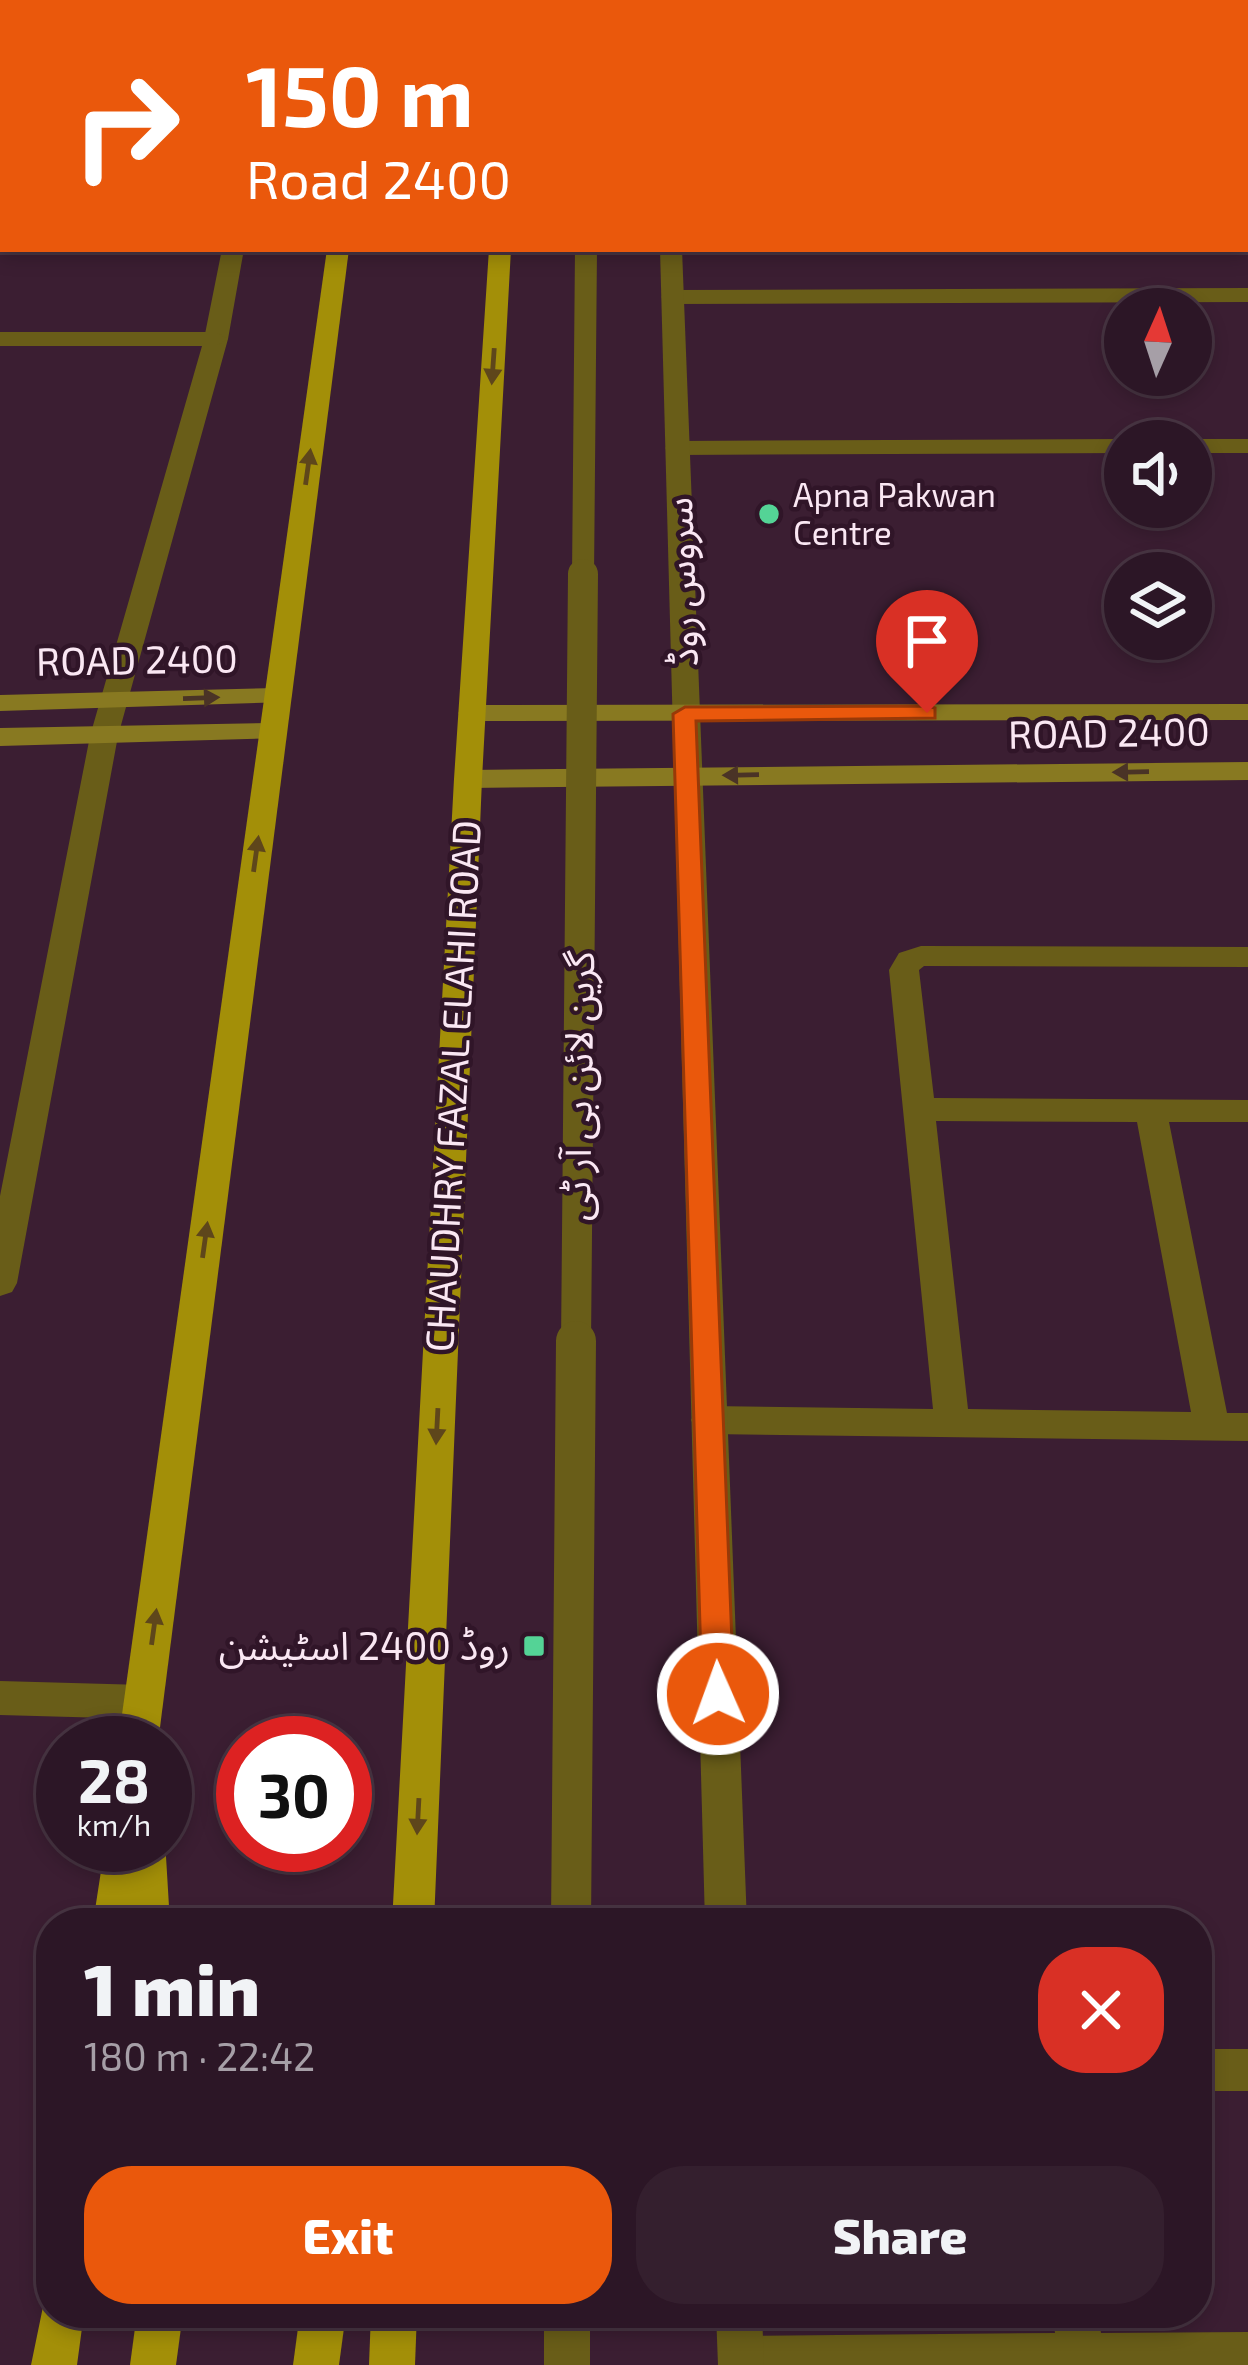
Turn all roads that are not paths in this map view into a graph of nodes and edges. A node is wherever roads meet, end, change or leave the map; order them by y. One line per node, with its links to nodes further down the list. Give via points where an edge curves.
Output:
1 (232, 252): 9 (street)
2 (338, 252): 14 (main road, one-way to 2)
3 (500, 252): 18 (main road, CHAUDHRY FAZAL ELAHI ROAD, one-way to 18)
4 (586, 252): 42 (street, گرین لائن بی آر ٹی, bridge)
5 (670, 252): 7 (street, سروس روڈ)
6 (1248, 295): 7 (street)
7 (672, 297): 13 (street, سروس روڈ)
8 (0, 339): 9 (street)
9 (216, 339): 15 (street)
10 (1104, 446): 13 (street)
11 (1212, 446): 12 (street)
12 (1248, 446)
13 (676, 448): 19 (street, سروس روڈ)
14 (277, 695): 15 (main road, ROAD 2400, one-way to 14); 20 (main road)
15 (118, 701): 16 (main road, ROAD 2400); 21 (street)
16 (0, 703)
17 (1248, 712): 19 (main road, ROAD 2400)
18 (472, 713): 19 (main road, ROAD 2400); 25 (main road, CHAUDHRY FAZAL ELAHI ROAD)
19 (685, 714): 24 (street, سروس روڈ)
20 (272, 731): 21 (main road, ROAD 2400); 35 (main road, one-way to 20)
21 (104, 736): 22 (main road, ROAD 2400); 30 (street)
22 (0, 737)
23 (1248, 771): 24 (main road, ROAD 2400, one-way to 24)
24 (686, 776): 25 (main road, ROAD 2400); 31 (street, سروس روڈ)
25 (468, 779): 41 (main road, CHAUDHRY FAZAL ELAHI ROAD, one-way to 41)
26 (1248, 957): 27 (street, via 910,960 904,970)
27 (919, 1109): 28 (street); 32 (street)
28 (1151, 1110): 29 (street); 33 (street)
29 (1248, 1112)
30 (0, 1283)
31 (709, 1420): 32 (street); 43 (street, سروس روڈ)
32 (952, 1423): 33 (street)
33 (1230, 1427)
34 (0, 1698): 35 (street)
35 (144, 1702): 36 (main road)
36 (143, 1716)
37 (121, 1872): 39 (main road)
38 (148, 1872): 40 (main road)
39 (116, 1908)
40 (149, 1908)
41 (414, 1908)
42 (571, 1908)
43 (725, 1908)
44 (1212, 2070): 45 (street)
45 (1248, 2070)
46 (60, 2328): 54 (main road)
47 (158, 2328): 55 (main road)
48 (321, 2328): 56 (main road)
49 (393, 2328): 57 (main road)
50 (567, 2328): 58 (street)
51 (1078, 2335): 52 (street); 53 (street)
52 (740, 2346)
53 (1248, 2355)
54 (54, 2365)
55 (153, 2365)
56 (316, 2365)
57 (392, 2365)
58 (567, 2365)

